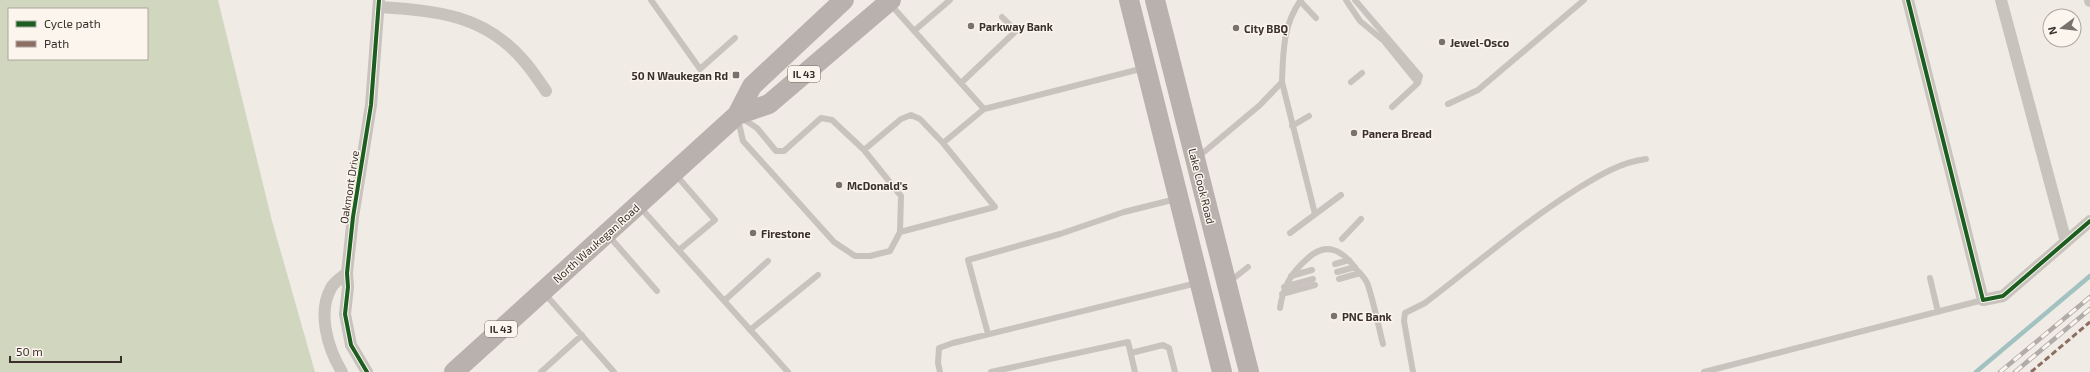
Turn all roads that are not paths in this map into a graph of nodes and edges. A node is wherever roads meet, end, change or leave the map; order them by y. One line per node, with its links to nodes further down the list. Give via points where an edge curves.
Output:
1 (650, 0): 17 (lane, via 700,69)
2 (844, 0): 28 (main road, North Waukegan Road / IL 43, via 752,86)
3 (950, 0): 16 (lane)
4 (1129, 0): 18 (main road)
5 (1155, 0): 33 (main road, Lake Cook Road)
6 (1301, 0): 15 (lane); 20 (lane, via 1292,11 1284,44)
7 (1346, 0): 23 (lane, via 1360,21 1384,41)
8 (1355, 0): 23 (lane, via 1420,76)
9 (1584, 0): 25 (lane, via 1478,90)
10 (1908, 0): 67 (street)
11 (2001, 0): 46 (street)
12 (889, 1): 16 (lane); 28 (main road, North Waukegan Road / IL 43, via 769,104)
13 (379, 3): 24 (street, via 449,14 492,32 525,61); 55 (street, Oakmont Drive, via 371,105)
14 (1002, 16): 22 (lane, via 1016,31)
15 (1316, 18)
16 (914, 32): 22 (lane)
17 (735, 38)
18 (1146, 68): 27 (lane); 37 (main road)
19 (1362, 73): 21 (lane)
20 (1282, 82): 30 (lane); 33 (lane, via 1260,105)
21 (1352, 82)
22 (961, 83): 27 (lane)
23 (1418, 83): 26 (lane)
24 (546, 91)
25 (1448, 104)
26 (1392, 107)
27 (984, 109): 31 (lane)
28 (737, 115): 32 (lane, via 757,128 776,151 784,151 821,118 832,120); 35 (main road, North Waukegan Road / IL 43); 42 (lane, via 743,141 834,242 855,256 870,256 890,251)
29 (1309, 116): 30 (lane)
30 (1292, 126): 39 (lane)
31 (943, 143): 32 (lane, via 920,119 911,115 901,119); 42 (lane, via 995,207)
32 (864, 150): 42 (lane, via 901,196)
33 (1196, 159): 62 (main road, Lake Cook Road)
34 (1646, 159): 88 (lane, via 1631,161 1595,178 1561,199 1425,303 1405,313)
35 (674, 172): 38 (main road, North Waukegan Road / IL 43); 47 (lane, via 715,220)
36 (1341, 195): 39 (lane)
37 (1178, 198): 61 (main road); 72 (lane, via 968,260)
38 (638, 205): 43 (main road, North Waukegan Road / IL 43); 47 (lane)
39 (1315, 214): 44 (lane)
40 (1361, 219): 45 (lane)
41 (2090, 221): 46 (street)
42 (900, 232)
43 (606, 234): 64 (main road, North Waukegan Road / IL 43); 65 (lane)
44 (1290, 234)
45 (1342, 239)
46 (2066, 242): 67 (street, via 2003,296)
47 (679, 250): 68 (lane)
48 (1349, 260): 50 (lane); 52 (lane); 58 (lane, via 1335,250 1326,248 1310,256)
49 (768, 261): 68 (lane)
50 (1335, 264)
51 (1248, 267): 62 (lane)
52 (1355, 267): 54 (lane); 56 (lane)
53 (1312, 270): 58 (lane)
54 (1337, 272)
55 (347, 273): 76 (street, via 331,287 324,310 335,361); 77 (street, Oakmont Drive, via 345,314 351,345)
56 (1360, 273): 60 (lane); 74 (lane, via 1367,283)
57 (818, 275): 71 (lane)
58 (1291, 276): 63 (lane)
59 (1930, 278): 70 (lane)
60 (1339, 279)
61 (1199, 282): 72 (lane); 86 (main road)
62 (1227, 284): 87 (main road, Lake Cook Road)
63 (1284, 287): 66 (lane); 66 (lane, via 1314,282)
64 (543, 291): 73 (lane); 78 (main road, North Waukegan Road / IL 43)
65 (657, 291)
66 (1282, 294): 69 (lane)
67 (1983, 300): 70 (lane)
68 (724, 301): 71 (lane)
69 (1280, 308)
70 (1938, 312): 89 (lane)
71 (750, 330): 81 (lane)
72 (988, 334): 82 (lane, via 939,348)
73 (582, 335): 79 (lane); 80 (lane)
74 (1383, 344)
75 (1130, 353): 83 (lane, via 1128,342); 84 (lane); 85 (lane, via 1163,345 1169,348)
76 (342, 372)
77 (367, 372)
78 (454, 372)
79 (541, 372)
80 (614, 372)
81 (788, 372)
82 (940, 372)
83 (992, 372)
84 (1135, 372)
85 (1175, 372)
86 (1222, 372)
87 (1249, 372)
88 (1412, 372)
89 (1704, 372)

